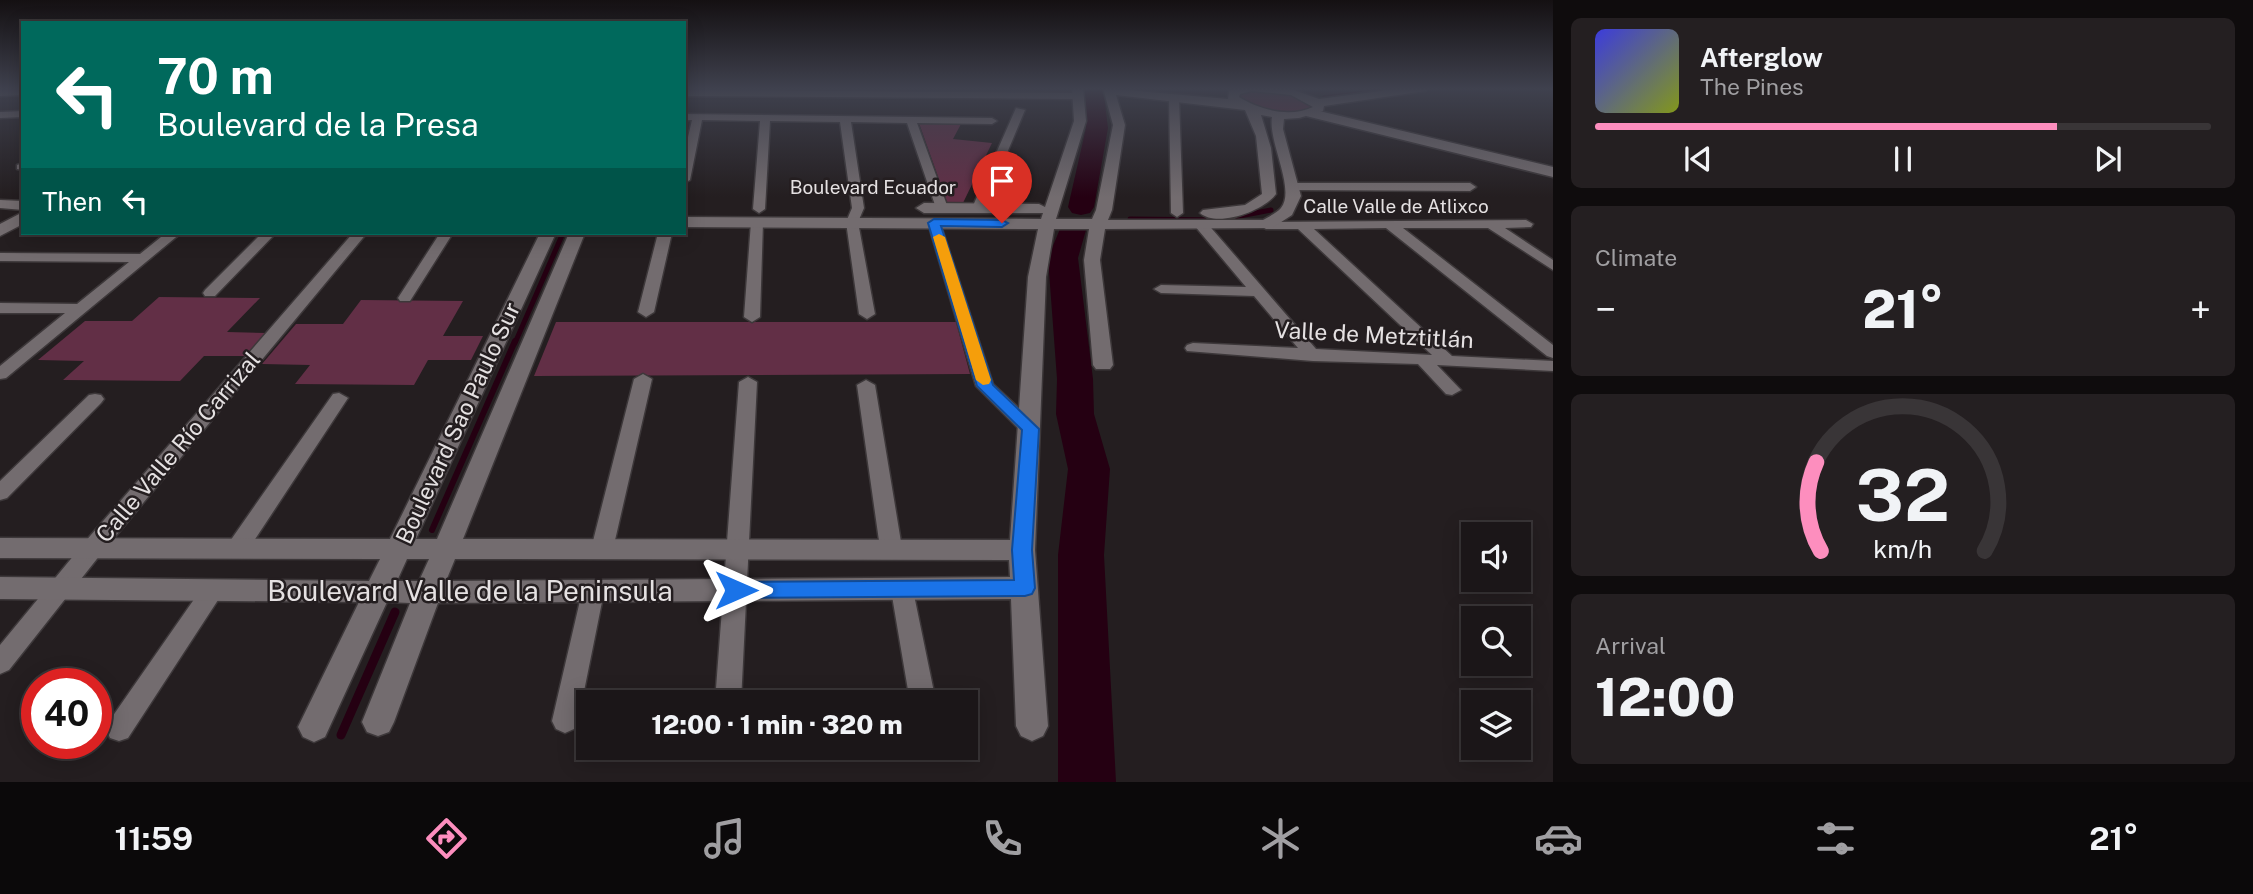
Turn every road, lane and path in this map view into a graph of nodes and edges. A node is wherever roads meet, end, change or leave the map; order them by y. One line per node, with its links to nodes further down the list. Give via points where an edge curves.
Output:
1 (696, 124): 14 (street)
2 (765, 124): 24 (street)
3 (846, 124): 25 (street)
4 (912, 124): 26 (street)
5 (1014, 124): 20 (street)
6 (1079, 124): 27 (street)
7 (1119, 124): 28 (street)
8 (1175, 124): 22 (street)
9 (1257, 124): 22 (street, via 1265,156 1266,199 1244,209)
10 (1277, 124): 16 (street)
11 (1376, 124): 15 (main road)
12 (1383, 124): 13 (main road)
13 (1553, 166)
14 (686, 171)
15 (1553, 172)
16 (1292, 187): 17 (street); 32 (street, via 1293,204)
17 (1470, 187)
18 (0, 191): 19 (street)
19 (18, 205): 23 (main road); 36 (main road)
20 (978, 208): 26 (street, Boulevard Ecuador); 27 (street, Boulevard Ecuador)
21 (686, 209): 24 (street, Boulevard Ecuador)
22 (1177, 213): 28 (street)
23 (0, 215)
24 (758, 215): 25 (street, Boulevard Ecuador); 29 (street, Boulevard Ecuador); 55 (street)
25 (855, 215): 26 (street, Boulevard Ecuador); 54 (street)
26 (938, 216): 27 (street, Boulevard Ecuador); 70 (street, via 985,386)
27 (1050, 216): 28 (street, Boulevard Ecuador); 70 (street, via 1037,277)
28 (1101, 217): 31 (street); 61 (street, via 1091,260)
29 (686, 222)
30 (1526, 224): 35 (street, Calle Valle de Atlixco)
31 (1200, 225): 32 (street); 48 (street)
32 (1266, 225): 33 (street, Calle Valle de Atlixco)
33 (1302, 225): 34 (street, Calle Valle de Atlixco); 60 (street)
34 (1390, 225): 35 (street, Calle Valle de Atlixco); 57 (street)
35 (1492, 225): 46 (street)
36 (0, 231)
37 (172, 235): 45 (street)
38 (267, 235): 49 (street)
39 (357, 235): 74 (street, Calle Valle Río Carrizal)
40 (445, 235): 50 (street)
41 (547, 235): 78 (street, Boulevard Sao Paulo Sur)
42 (577, 235): 79 (street, Boulevard Sao Paulo Sur)
43 (664, 235): 53 (street)
44 (0, 257): 45 (street)
45 (145, 258): 52 (street)
46 (1553, 266)
47 (1161, 289): 48 (street)
48 (1258, 292): 58 (street)
49 (210, 293)
50 (405, 298)
51 (0, 308): 52 (street)
52 (81, 309): 63 (street)
53 (646, 312)
54 (867, 314)
55 (752, 317)
56 (1193, 348): 58 (street, Valle de Metztitlán)
57 (1553, 354)
58 (1313, 356): 59 (street, Valle de Metztitlán)
59 (1423, 360): 60 (street, Valle de Metztitlán); 67 (street)
60 (1448, 362): 62 (street, Valle de Metztitlán)
61 (1103, 365)
62 (1553, 366)
63 (2, 371)
64 (643, 379): 75 (street)
65 (748, 382): 76 (street)
66 (866, 385): 73 (street)
67 (1452, 390)
68 (339, 398): 77 (street)
69 (95, 399): 71 (street)
70 (1030, 429): 80 (street)
71 (0, 493)
72 (0, 548): 74 (street, Boulevard Valle de la Peninsula)
73 (891, 548): 76 (street, Boulevard Valle de la Peninsula); 80 (street, Boulevard Valle de la Peninsula)
74 (92, 549): 77 (street, Boulevard Valle de la Peninsula); 82 (street, Calle Valle Río Carrizal)
75 (602, 549): 76 (street, Boulevard Valle de la Peninsula); 79 (street, Boulevard Valle de la Peninsula)
76 (738, 549): 84 (street)
77 (236, 550): 78 (street, Boulevard Valle de la Peninsula)
78 (398, 550): 79 (street, Boulevard Valle de la Peninsula); 87 (street, Boulevard Sao Paulo Sur)
79 (447, 550): 88 (street, Boulevard Sao Paulo Sur)
80 (1022, 550): 83 (street)
81 (0, 588): 82 (street, Boulevard Valle de la Peninsula)
82 (61, 588): 86 (street, Boulevard Valle de la Peninsula); 90 (street, Calle Valle Río Carrizal)
83 (1025, 588): 85 (street, Boulevard Valle de la Peninsula); 95 (street)
84 (736, 590): 85 (street, Boulevard Valle de la Peninsula); 89 (street, Boulevard Valle de la Peninsula); 91 (street)
85 (902, 590): 92 (street)
86 (212, 591): 87 (street, Boulevard Valle de la Peninsula); 97 (street)
87 (378, 592): 88 (street, Boulevard Valle de la Peninsula); 96 (street, Boulevard Sao Paulo Sur)
88 (428, 592): 89 (street, Boulevard Valle de la Peninsula); 94 (street, Boulevard Sao Paulo Sur)
89 (593, 592): 93 (street)
90 (0, 663)
91 (729, 690)
92 (921, 690)
93 (565, 721)
94 (378, 722)
95 (1032, 726)
96 (314, 727)
97 (118, 729)

